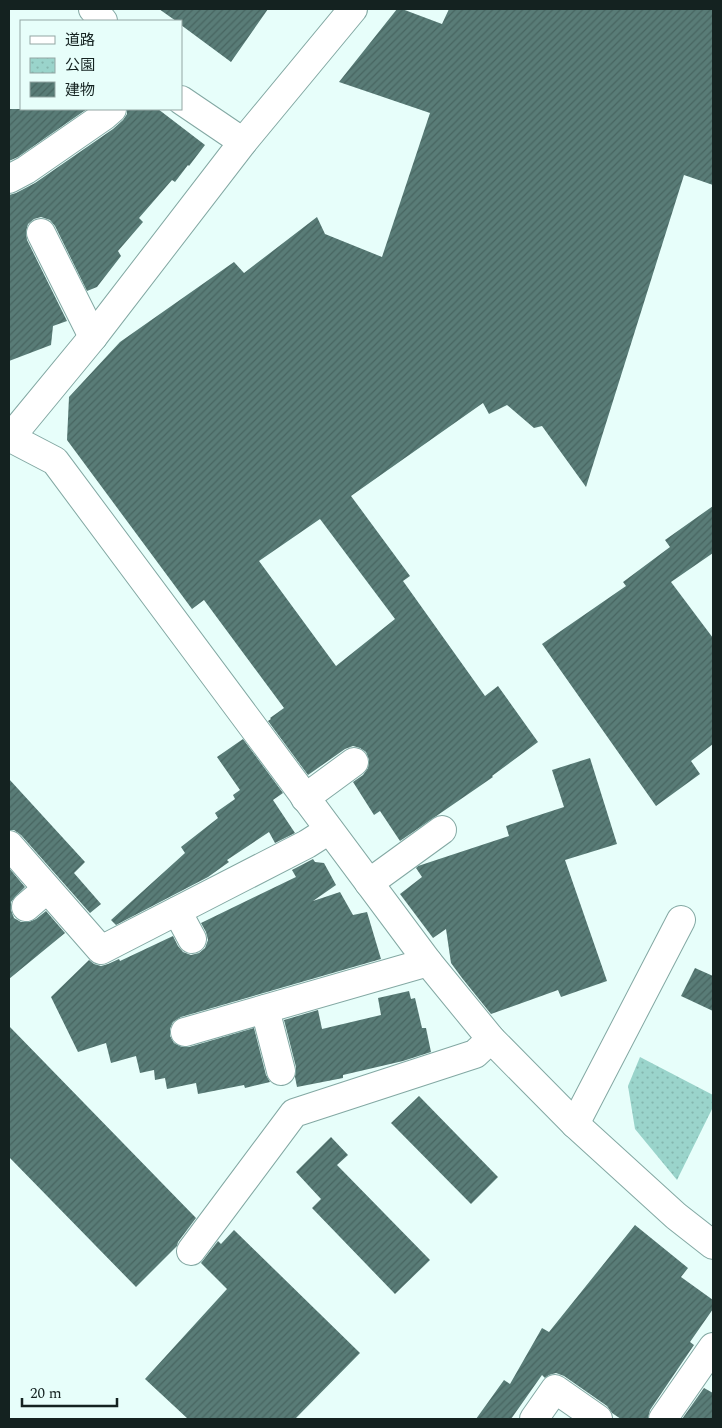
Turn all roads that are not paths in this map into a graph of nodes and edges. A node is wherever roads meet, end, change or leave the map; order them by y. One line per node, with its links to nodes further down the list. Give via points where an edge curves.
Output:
1 (94, 9): 3 (street)
2 (353, 9): 6 (street)
3 (102, 20)
4 (182, 101): 6 (street)
5 (111, 110): 7 (street)
6 (243, 142): 9 (street)
7 (9, 179)
8 (41, 233): 9 (street)
9 (93, 336): 10 (street)
10 (9, 438): 12 (street, via 56,461)
11 (354, 762): 12 (street)
12 (305, 798): 13 (street)
13 (329, 830): 16 (street); 19 (street)
14 (442, 830): 16 (street)
15 (9, 845): 17 (street)
16 (369, 883): 22 (street)
17 (47, 889): 18 (street); 19 (street, via 101,950)
18 (26, 907)
19 (177, 911): 21 (street)
20 (681, 920): 27 (street)
21 (192, 939)
22 (428, 962): 23 (street); 25 (street)
23 (265, 1009): 24 (street); 26 (street)
24 (185, 1032)
25 (491, 1039): 27 (street); 29 (street, via 475,1054 294,1113)
26 (281, 1071)
27 (575, 1124): 28 (street)
28 (713, 1246)
29 (191, 1251)
30 (713, 1347): 33 (street)
31 (534, 1419): 32 (street, via 555,1389)
32 (598, 1419)
33 (663, 1419)

